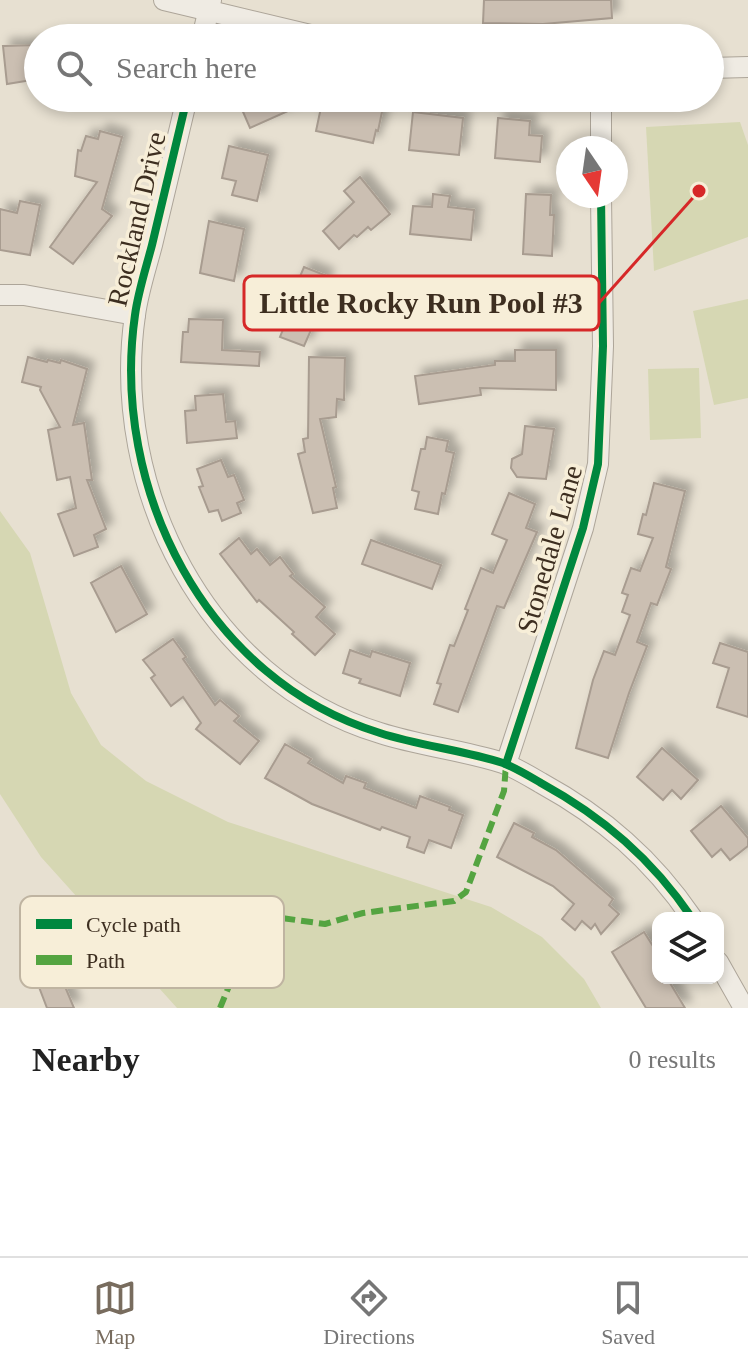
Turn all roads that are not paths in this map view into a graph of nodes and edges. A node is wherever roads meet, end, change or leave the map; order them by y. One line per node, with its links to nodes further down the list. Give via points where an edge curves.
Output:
1 (164, 0): 2 (street)
2 (210, 5): 3 (street)
3 (275, 24)
4 (748, 67): 5 (street)
5 (724, 68)
6 (184, 112): 13 (street, Rockland Drive)
7 (601, 112): 8 (street)
8 (601, 136)
9 (601, 208): 11 (street, Stonedale Lane)
10 (0, 295): 13 (street)
11 (601, 301): 12 (street); 14 (street, Stonedale Lane, via 601,431 592,496)
12 (398, 306)
13 (135, 315): 14 (street, Rockland Drive, via 131,379 140,464 168,542 211,612 264,667 323,708 379,733)
14 (506, 764): 15 (street, Rockland Drive, via 611,827)
15 (688, 912)
16 (724, 973): 17 (street)
17 (744, 1008)

